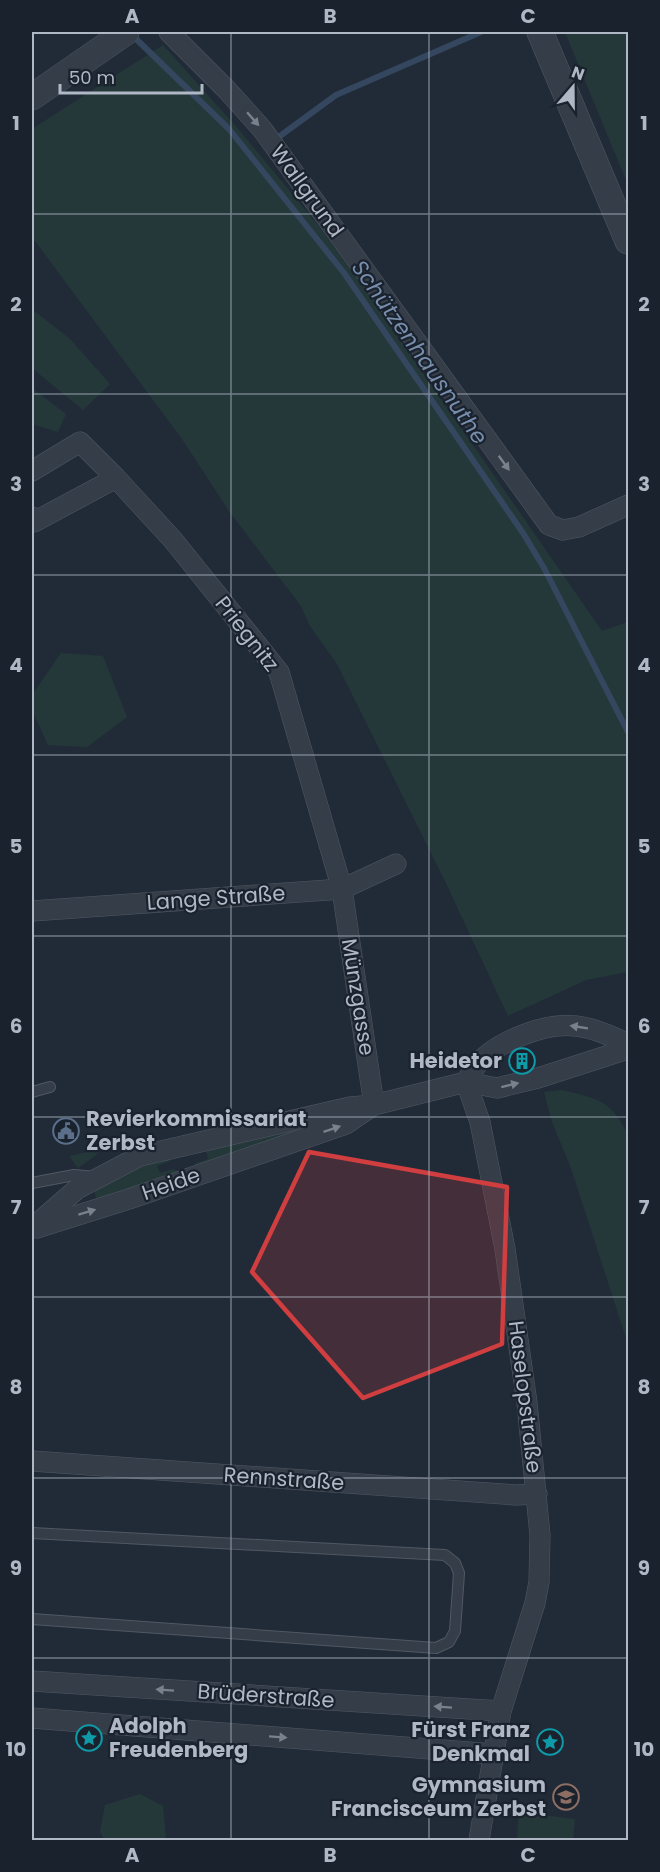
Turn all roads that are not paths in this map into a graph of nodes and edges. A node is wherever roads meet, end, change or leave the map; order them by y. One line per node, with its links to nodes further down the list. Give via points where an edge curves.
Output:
1 (169, 32): 8 (street, Wallgrund, one-way to 8, via 262,129 549,525 562,530 579,527)
2 (540, 32): 5 (street)
3 (120, 36): 4 (street)
4 (32, 97)
5 (628, 241)
6 (32, 471): 7 (street, Priegnitz, via 80,442)
7 (116, 478): 9 (street, via 34,522); 11 (street, Priegnitz, via 173,540 279,672)
8 (628, 505)
9 (32, 517)
10 (396, 864): 11 (street, Lange Straße)
11 (342, 889): 12 (street, Lange Straße); 18 (street, Münzgasse)
12 (32, 911)
13 (628, 1044): 15 (street, one-way to 15, via 575,1025 546,1028 516,1037 494,1051 476,1066)
14 (628, 1049): 15 (street, Heide, one-way to 14, via 497,1088)
15 (466, 1082): 18 (street, Heide); 23 (street, Haselopstraße, via 480,1122 505,1249)
16 (50, 1087): 17 (lane)
17 (32, 1092)
18 (374, 1105): 19 (street, Heide, via 350,1107 140,1156); 21 (street, Heide, one-way to 18, via 346,1124)
19 (100, 1177): 20 (lane, via 74,1175); 21 (street, Heide, via 77,1189)
20 (32, 1183)
21 (32, 1229)
22 (32, 1461): 23 (street, Rennstraße)
23 (537, 1494): 27 (street, Haselopstraße, via 539,1582)
24 (32, 1533): 25 (lane, via 445,1555 459,1573 455,1631 449,1642 436,1648)
25 (32, 1619)
26 (32, 1681): 27 (street, Brüderstraße, one-way to 26)
27 (501, 1711): 29 (street, Haselopstraße)
28 (32, 1718): 29 (street, Brüderstraße, one-way to 29)
29 (494, 1754): 30 (street, Haselopstraße)
30 (479, 1840)

